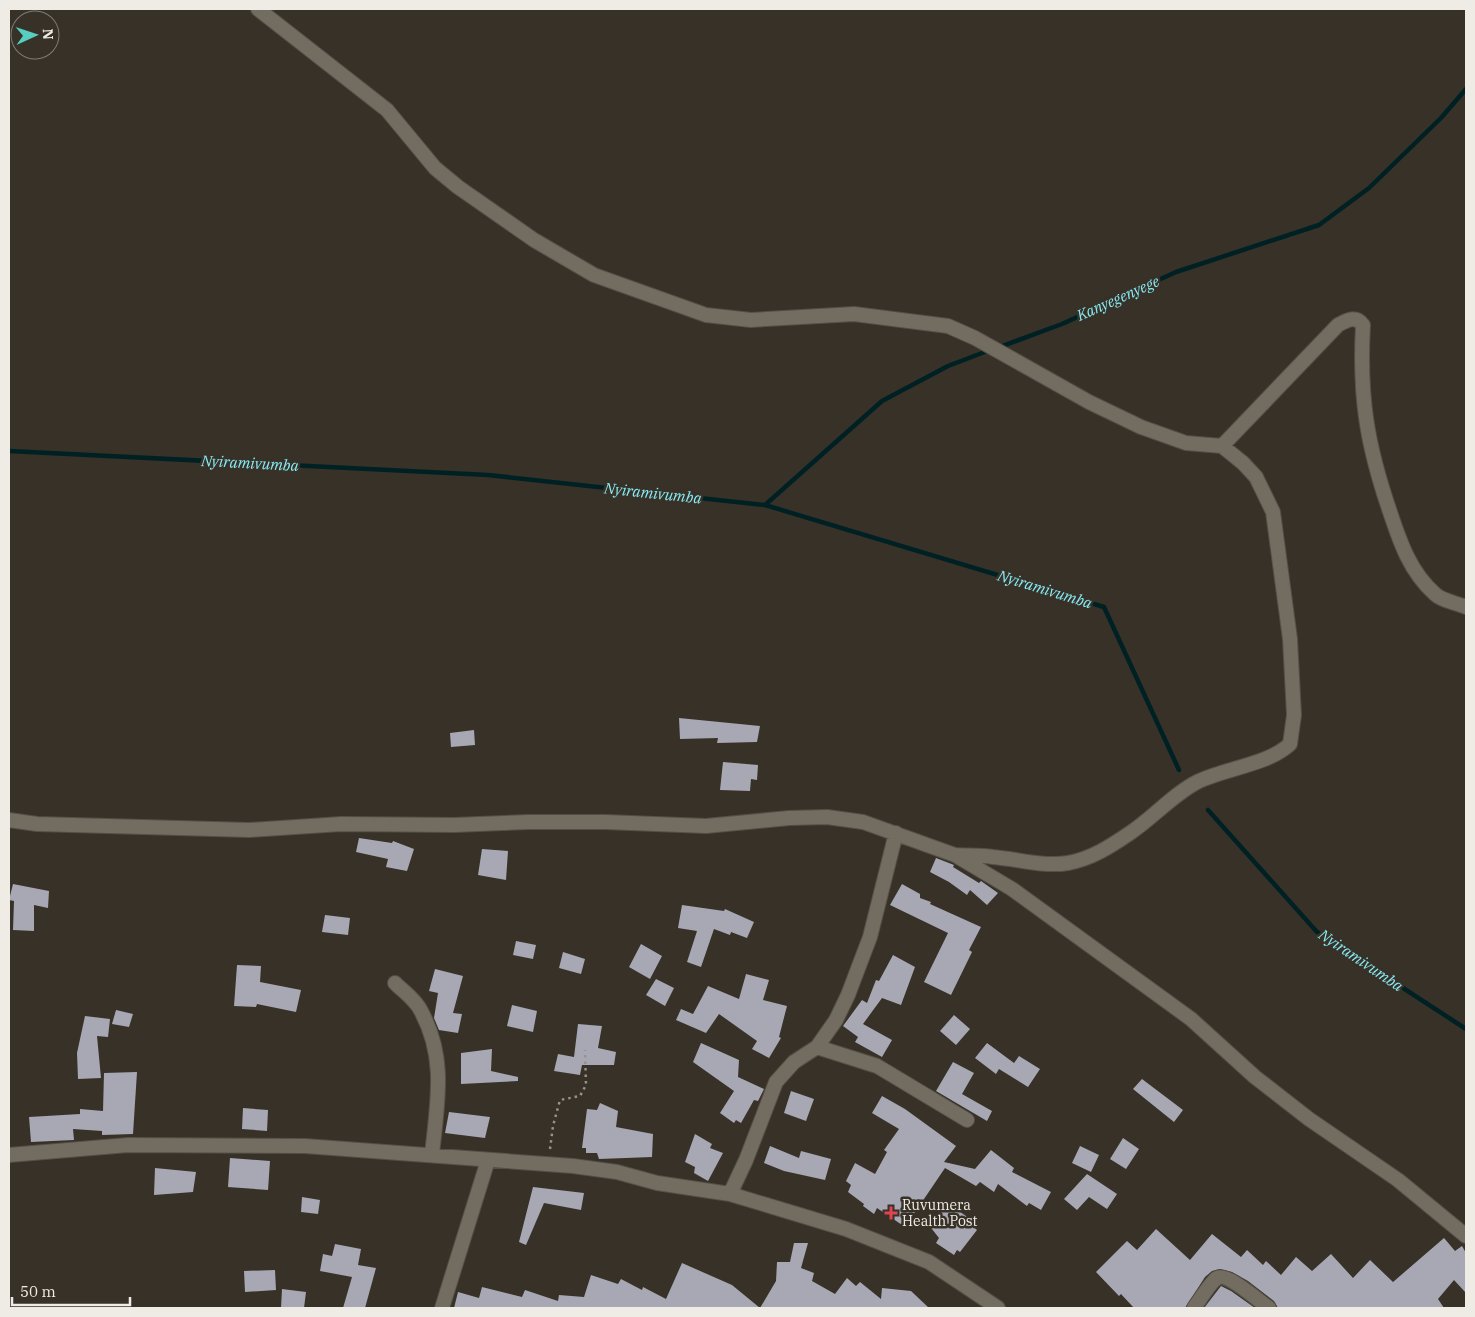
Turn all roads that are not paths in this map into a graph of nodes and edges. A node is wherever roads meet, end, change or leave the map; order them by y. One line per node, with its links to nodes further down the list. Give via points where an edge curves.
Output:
1 (258, 9): 2 (street, via 387,110 435,168 452,182 534,240 594,275 706,315 751,320 854,314 948,326 1141,427 1186,443)
2 (1222, 446): 3 (street, via 1338,325 1347,320 1360,321 1363,325 1362,388 1367,432 1372,458 1400,543 1417,577 1437,596); 6 (street, via 1256,477 1273,512 1290,639 1294,715 1290,744 1274,755 1197,782 1129,834 1082,859 1042,864 992,856)
3 (1466, 607)
4 (9, 820): 5 (street, via 37,824 249,830 340,824 454,826 548,822 706,826 827,817 863,822)
5 (896, 833): 6 (street); 8 (street, via 870,937 836,1020)
6 (955, 855): 14 (street, via 1012,889 1183,1013 1309,1119 1398,1180)
7 (395, 983): 11 (street, via 421,1009 435,1044 440,1074)
8 (817, 1047): 9 (street, via 877,1066); 13 (street, via 794,1062 776,1082)
9 (967, 1120)
10 (9, 1155): 11 (street, via 128,1145 188,1144 362,1148)
11 (432, 1155): 12 (street)
12 (488, 1160): 13 (street, via 617,1172 658,1183); 15 (street)
13 (730, 1194): 16 (street, via 846,1229 930,1262)
14 (1466, 1236)
15 (442, 1308)
16 (998, 1308)
17 (1194, 1308): 18 (street, via 1215,1278 1221,1276)
18 (1269, 1308)

